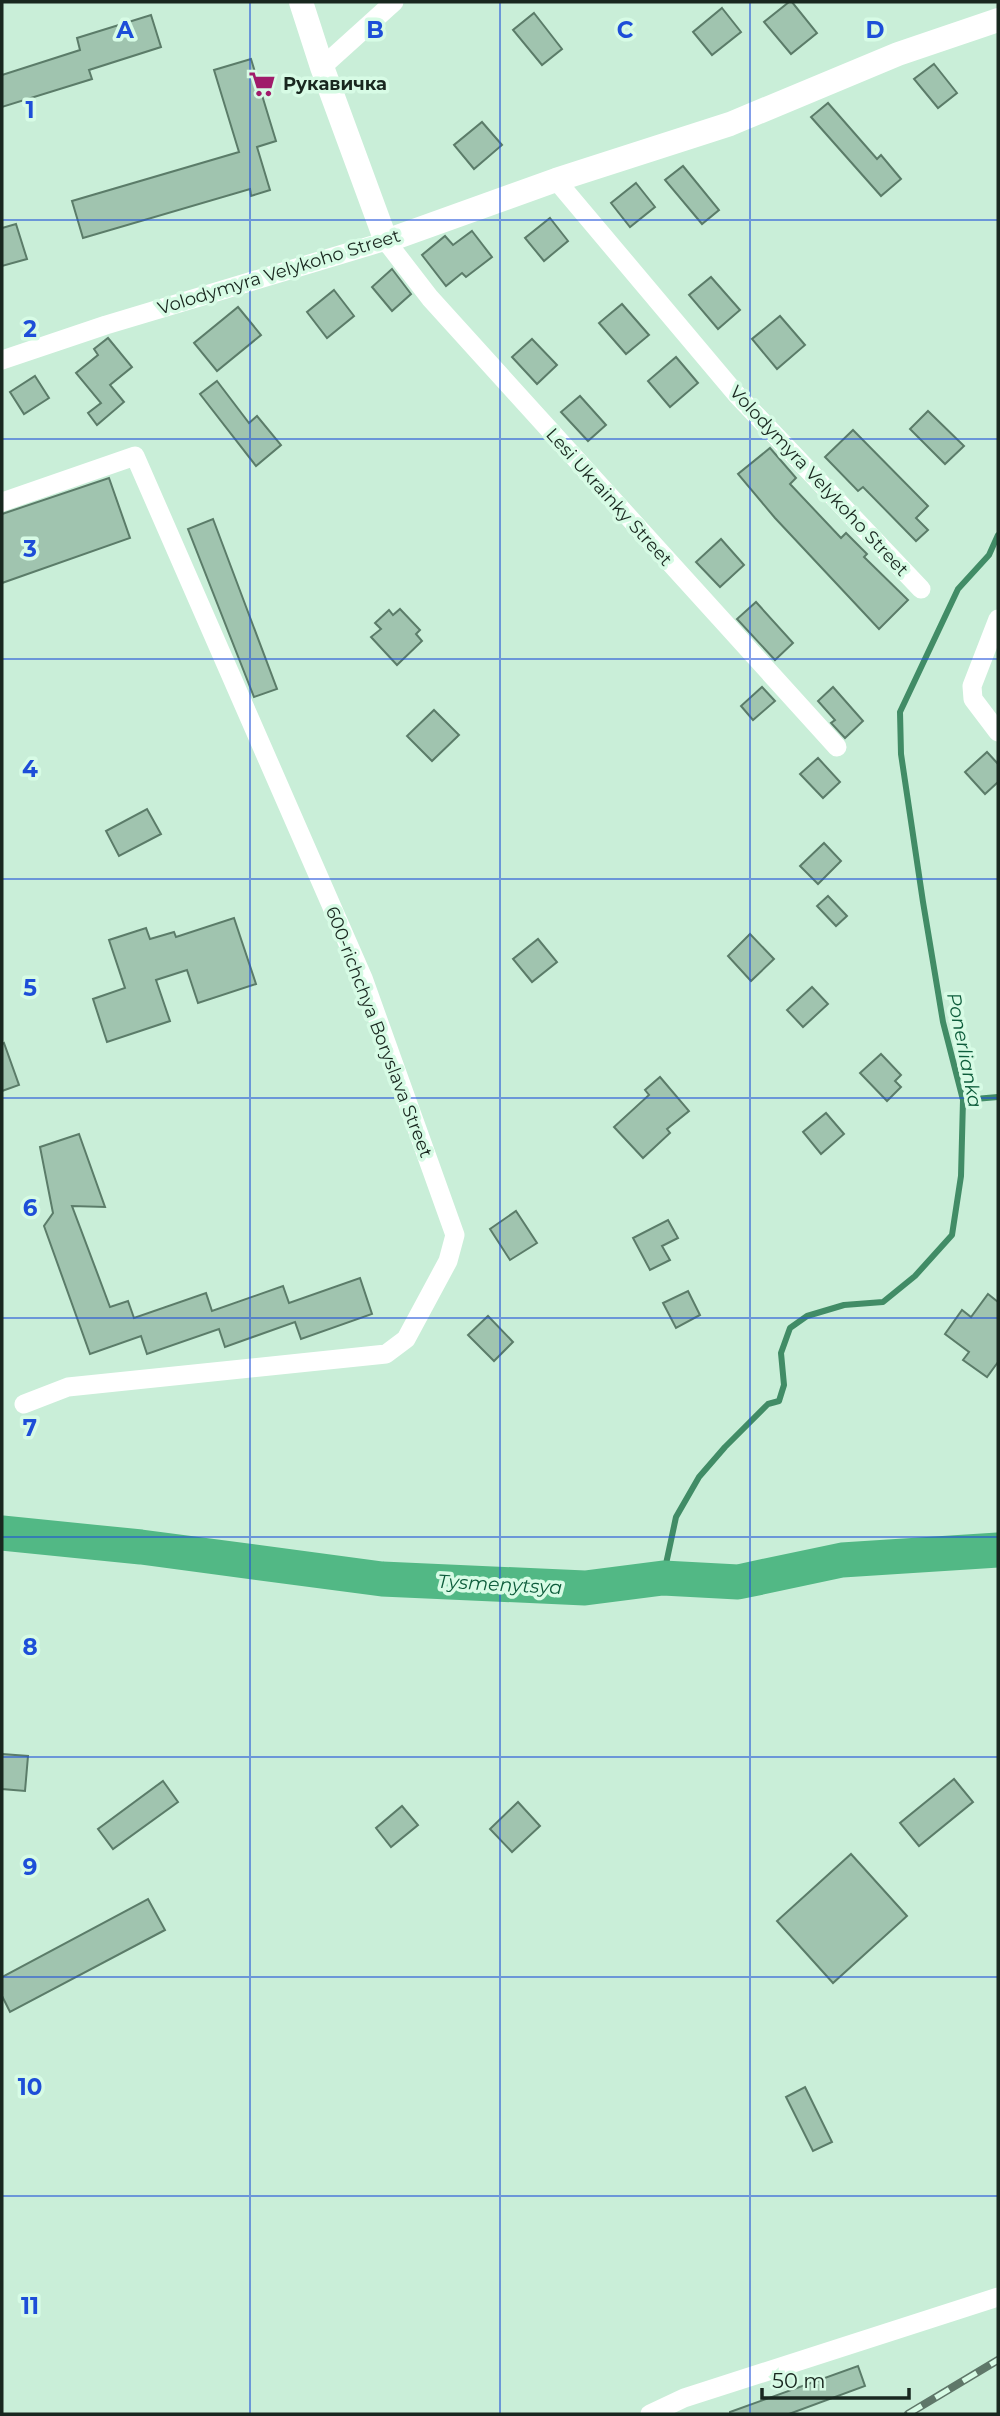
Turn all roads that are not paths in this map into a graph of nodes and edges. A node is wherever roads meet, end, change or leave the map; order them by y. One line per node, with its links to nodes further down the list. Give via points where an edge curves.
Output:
1 (302, 2): 4 (street)
2 (394, 2): 4 (street)
3 (998, 20): 5 (street, Volodymyra Velykoho Street, via 898,54 730,124)
4 (322, 67): 6 (street)
5 (556, 180): 6 (street, Volodymyra Velykoho Street); 9 (street, Volodymyra Velykoho Street, via 737,395)
6 (386, 241): 7 (street, Volodymyra Velykoho Street); 12 (street, Lesi Ukrainky Street, via 430,298)
7 (2, 360)
8 (2, 502): 13 (street, 600-richchya Boryslava Street, via 135,456 363,978 455,1235 448,1261 406,1339 386,1354 68,1387)
9 (920, 589)
10 (998, 619): 11 (street, via 972,686 973,699)
11 (998, 732)
12 (837, 747)
13 (24, 1404)
14 (998, 2297): 15 (street, via 684,2398)
15 (650, 2414)

